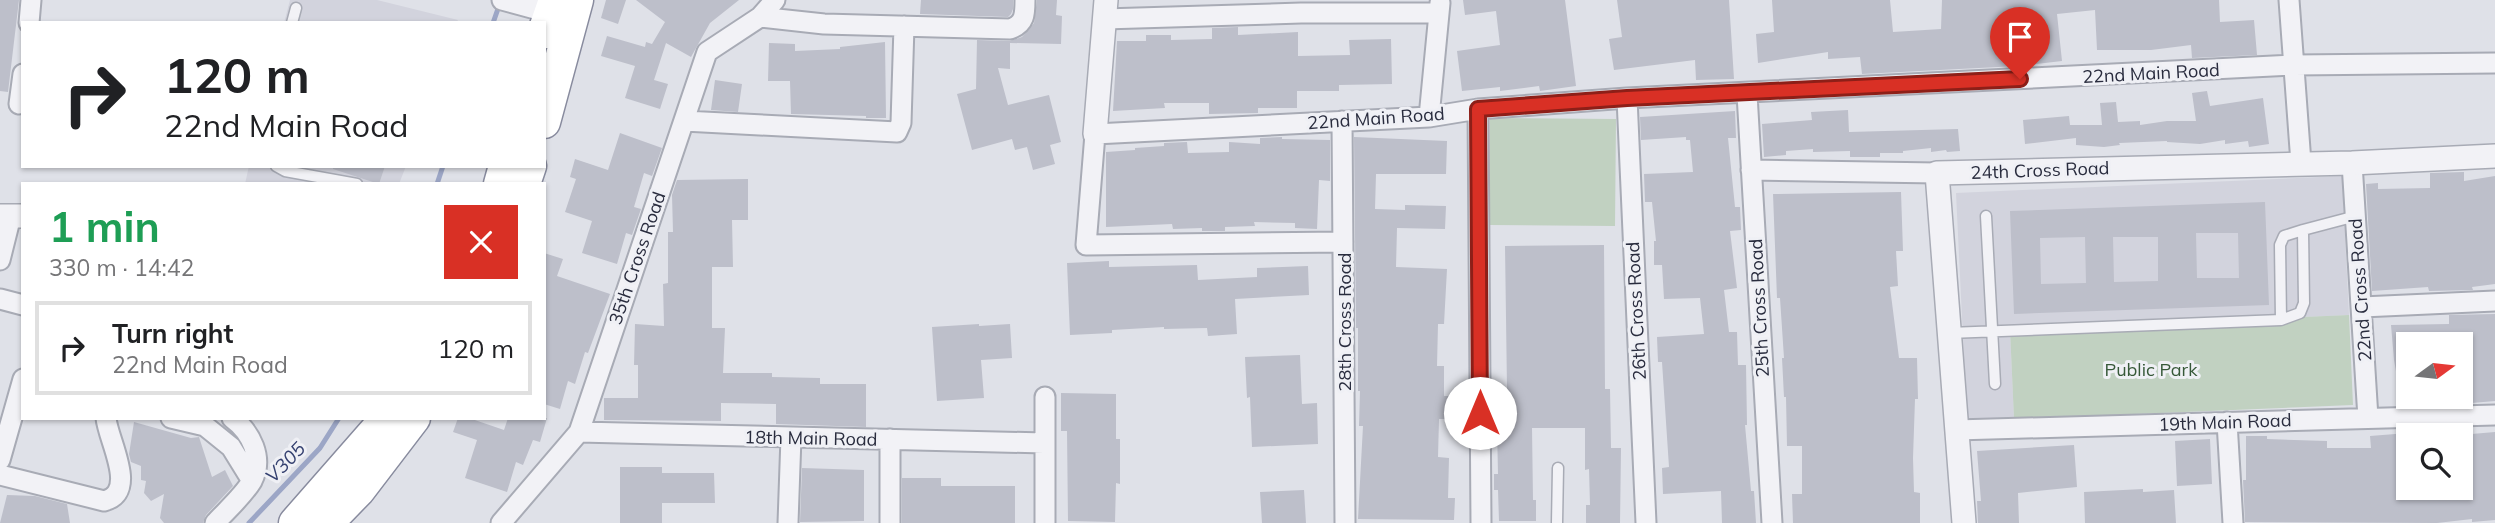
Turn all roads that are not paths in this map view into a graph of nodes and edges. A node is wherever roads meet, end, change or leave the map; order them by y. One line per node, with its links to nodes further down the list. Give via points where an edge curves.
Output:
1 (31, 0): 11 (street)
2 (775, 0): 10 (street, 35th Cross Road)
3 (1025, 0): 13 (street, via 1020,24 1010,29)
4 (2289, 0): 15 (street)
5 (506, 1): 9 (street)
6 (1440, 6): 8 (street, via 1301,13); 22 (street)
7 (296, 8): 12 (lane)
8 (1105, 9): 25 (street)
9 (556, 11): 20 (highway)
10 (760, 18): 13 (street); 23 (street, 35th Cross Road, via 707,52)
11 (29, 21)
12 (293, 21)
13 (904, 26): 23 (street, via 897,132)
14 (2495, 63): 15 (street, 22nd Main Road)
15 (2294, 65): 17 (street, 22nd Main Road); 27 (street)
16 (21, 89): 19 (street)
17 (1747, 94): 18 (street, 22nd Main Road); 30 (street, 25th Cross Road)
18 (1627, 98): 21 (street, 22nd Main Road); 76 (street, 26th Cross Road)
19 (19, 104)
20 (546, 104)
21 (1478, 109): 22 (street, 22nd Main Road); 74 (street)
22 (1429, 117): 24 (street, 22nd Main Road)
23 (684, 121): 58 (street, 35th Cross Road)
24 (1342, 121): 25 (street, 22nd Main Road); 37 (street, 28th Cross Road)
25 (1095, 134): 37 (street, via 1086,245)
26 (2495, 156): 28 (street, 24th Cross Road)
27 (2301, 163): 28 (street, 24th Cross Road); 31 (street, 24th Cross Road)
28 (2352, 163): 35 (street, 22nd Cross Road)
29 (280, 168): 32 (lane)
30 (1751, 170): 31 (street); 77 (street, 25th Cross Road)
31 (1937, 173): 45 (street)
32 (346, 182)
33 (11, 216): 38 (street)
34 (1986, 216): 44 (lane)
35 (2356, 216): 36 (lane); 42 (street, 22nd Cross Road)
36 (2303, 230): 43 (lane, via 2304,303 2300,313); 43 (lane, via 2284,236 2280,245)
37 (1343, 242): 73 (street, 28th Cross Road)
38 (0, 260)
39 (0, 299): 41 (street)
40 (2495, 301): 42 (street)
41 (21, 304)
42 (2362, 307): 50 (street, 22nd Cross Road)
43 (2281, 320): 44 (lane)
44 (1992, 331): 45 (lane); 46 (lane)
45 (1949, 333): 57 (street)
46 (1995, 384)
47 (21, 386): 62 (street)
48 (1045, 397): 61 (street)
49 (2495, 415): 50 (street, 19th Main Road)
50 (2368, 418): 56 (street, 19th Main Road)
51 (107, 420): 64 (street, via 122,477 112,499 104,501)
52 (180, 420): 65 (street, via 205,426 231,447)
53 (234, 420): 65 (street, via 254,447 257,463)
54 (385, 420): 67 (highway)
55 (412, 420): 68 (highway)
56 (2227, 422): 57 (street, 19th Main Road); 79 (street)
57 (1956, 430): 78 (street)
58 (579, 432): 59 (street, 18th Main Road); 69 (street, 35th Cross Road)
59 (791, 437): 60 (street, 18th Main Road); 70 (street)
60 (890, 439): 61 (street, 18th Main Road); 71 (street)
61 (1044, 443): 72 (street)
62 (0, 460)
63 (1558, 468): 75 (lane)
64 (0, 475)
65 (252, 481): 66 (street)
66 (215, 523)
67 (295, 523)
68 (327, 523)
69 (501, 523)
70 (788, 523)
71 (890, 523)
72 (1045, 523)
73 (1345, 523)
74 (1481, 523)
75 (1557, 523)
76 (1646, 523)
77 (1772, 523)
78 (1964, 523)
79 (2233, 523)

